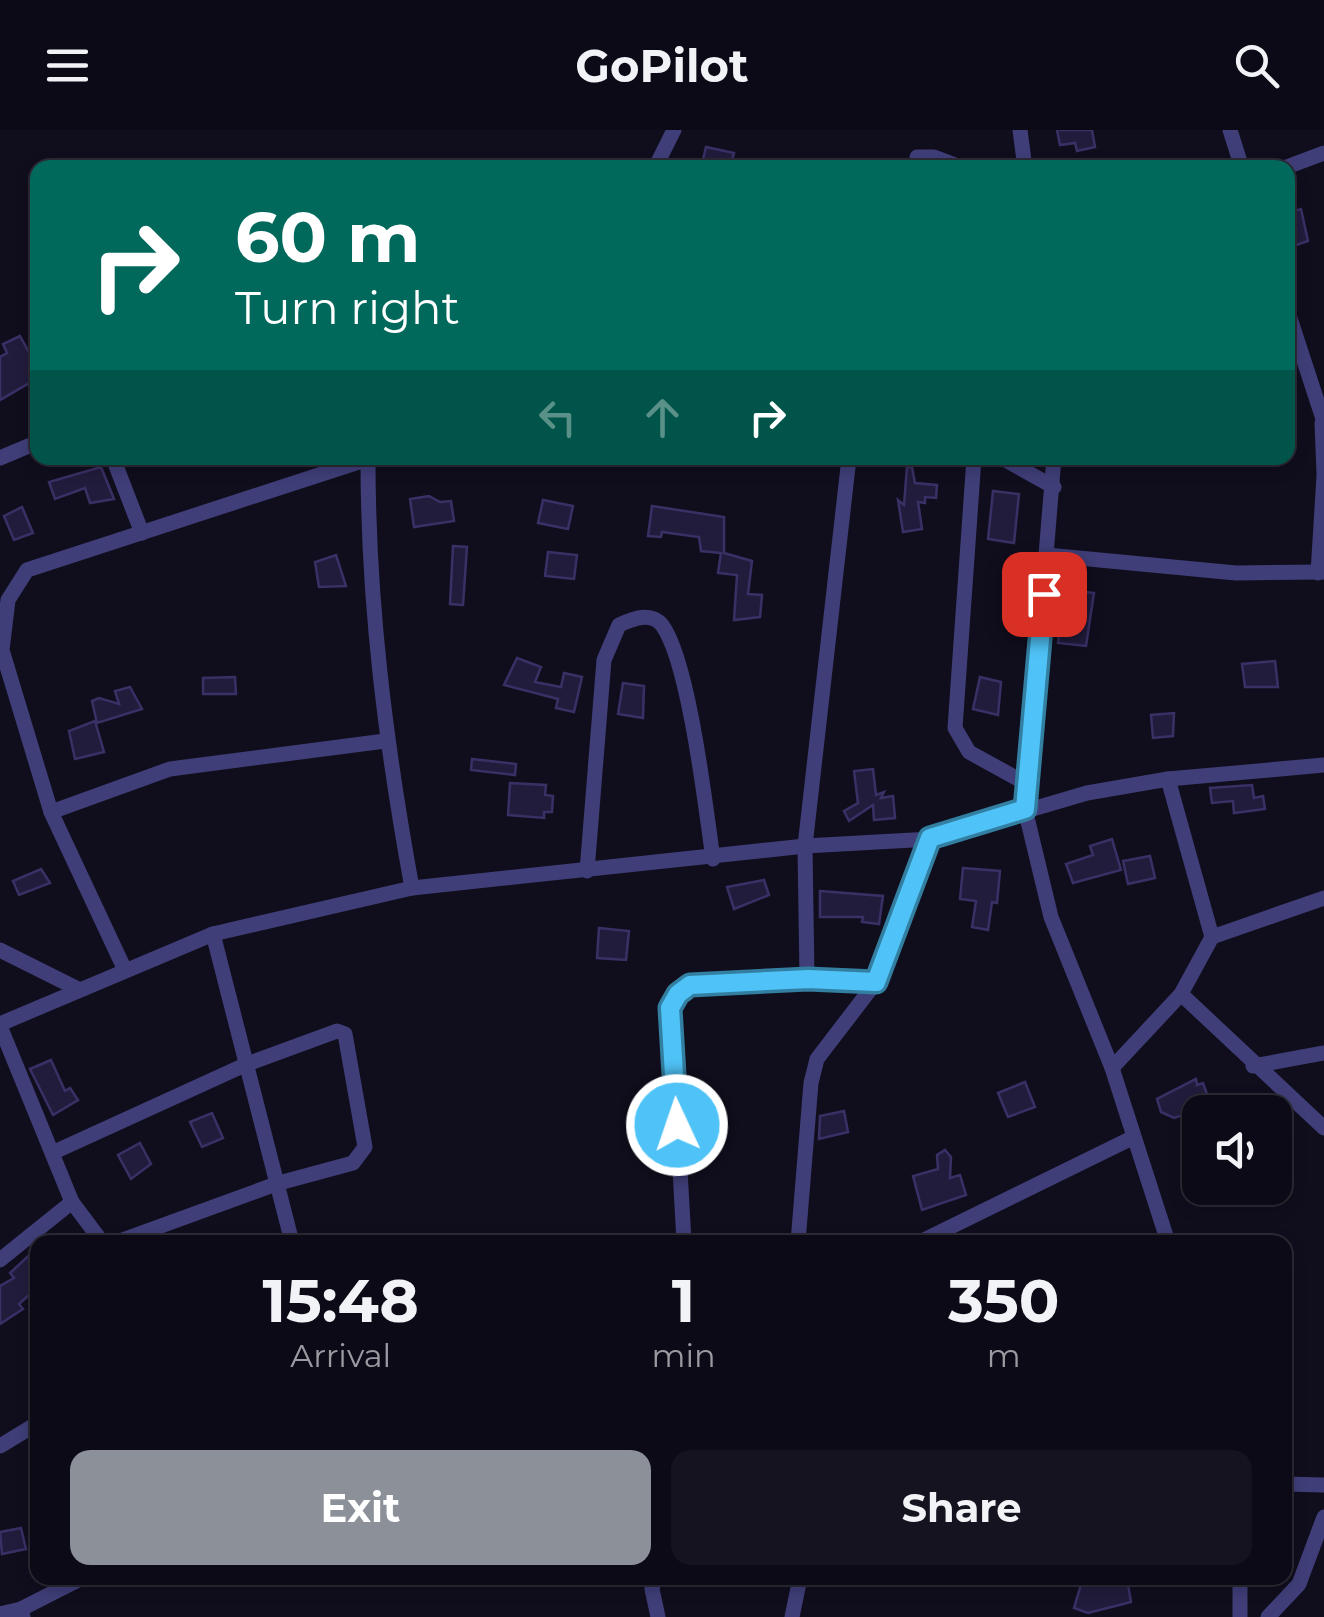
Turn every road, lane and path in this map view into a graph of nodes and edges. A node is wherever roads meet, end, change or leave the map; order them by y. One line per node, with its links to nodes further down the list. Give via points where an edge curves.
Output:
1 (674, 130): 6 (street)
2 (1020, 130): 8 (street)
3 (1230, 130): 9 (street)
4 (1324, 153): 10 (street)
5 (916, 157): 7 (street)
6 (659, 160)
7 (942, 160)
8 (1024, 160)
9 (1239, 160)
10 (1295, 164)
11 (1295, 334): 12 (street)
12 (1323, 422): 22 (street)
13 (30, 445): 14 (street)
14 (0, 458)
15 (116, 465): 24 (street)
16 (351, 465): 24 (street)
17 (369, 465): 28 (street, via 372,616)
18 (848, 465): 35 (street)
19 (973, 465): 31 (street, via 954,728 969,752)
20 (1015, 465): 23 (street)
21 (1054, 465): 23 (street)
22 (1324, 474): 26 (street)
23 (1054, 486): 25 (street)
24 (142, 533): 27 (street, via 27,570 8,600)
25 (1048, 556): 26 (street, via 1236,573); 31 (street)
26 (1321, 573)
27 (1, 648): 33 (street)
28 (385, 742): 33 (street, via 170,769); 38 (street)
29 (1324, 764): 30 (street)
30 (1168, 779): 32 (street); 41 (street)
31 (1026, 784): 32 (street)
32 (1025, 809): 34 (street); 52 (street, via 1065,960)
33 (51, 812): 43 (street)
34 (930, 838): 35 (street); 45 (street)
35 (805, 846): 36 (street); 44 (street)
36 (713, 859): 37 (street); 37 (street, via 700,761 676,664 662,625 636,618 619,625 604,660)
37 (587, 871): 38 (street)
38 (412, 888): 40 (street)
39 (1324, 898): 41 (street)
40 (214, 934): 43 (street); 50 (street)
41 (1212, 937): 47 (street)
42 (0, 950): 46 (street)
43 (124, 968): 46 (street)
44 (808, 979): 45 (street); 62 (street, via 690,985 670,1008)
45 (876, 982): 63 (street, via 817,1059)
46 (78, 989): 48 (street)
47 (1181, 994): 51 (street); 52 (street)
48 (0, 1025): 55 (street)
49 (1324, 1052): 51 (street)
50 (247, 1064): 55 (street); 56 (street); 56 (street, via 336,1031 344,1034 365,1148 353,1163)
51 (1253, 1066): 53 (street)
52 (1112, 1068): 54 (street)
53 (1324, 1128)
54 (1132, 1138): 64 (street); 65 (street)
55 (52, 1153): 57 (street)
56 (279, 1182): 60 (street); 61 (street)
57 (72, 1202): 58 (street); 59 (street)
58 (31, 1235)
59 (97, 1235)
60 (137, 1235)
61 (290, 1235)
62 (684, 1235)
63 (799, 1235)
64 (934, 1235)
65 (1166, 1235)
66 (30, 1236): 67 (street)
67 (0, 1260)
68 (30, 1428): 69 (street)
69 (0, 1446)
70 (1292, 1484): 71 (street)
71 (1324, 1485)
72 (1324, 1517): 82 (street, via 1300,1584)
73 (70, 1585): 77 (street)
74 (653, 1585): 79 (street)
75 (799, 1585): 80 (street)
76 (1240, 1585): 81 (street)
77 (22, 1613): 78 (street)
78 (0, 1614)
79 (658, 1617)
80 (792, 1617)
81 (1240, 1617)
82 (1268, 1617)

